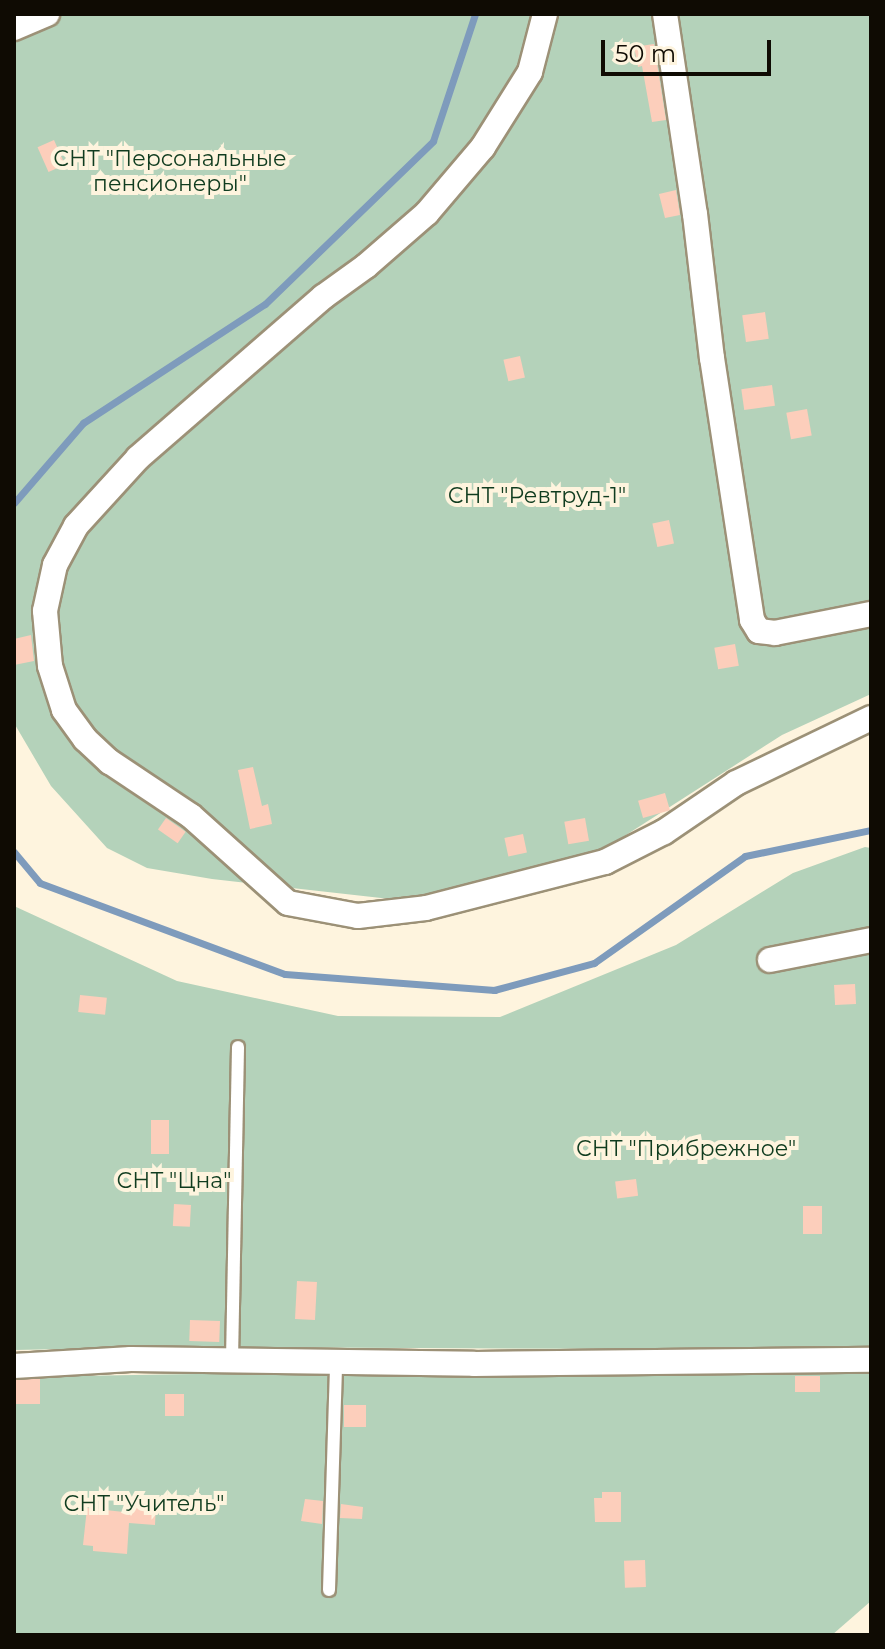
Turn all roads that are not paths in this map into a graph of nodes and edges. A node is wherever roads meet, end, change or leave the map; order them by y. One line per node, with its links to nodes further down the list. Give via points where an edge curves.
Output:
1 (47, 14): 4 (street)
2 (545, 14): 6 (street, via 530,72 483,147 427,213 138,458 76,526 55,565 45,611 50,666 64,710 110,762 191,816 288,903 358,916 426,908 605,862 664,832 736,783)
3 (665, 14): 5 (street, via 752,620 759,631 775,633)
4 (14, 28)
5 (871, 614)
6 (871, 718)
7 (871, 940): 8 (street)
8 (770, 960)
9 (238, 1047): 10 (lane)
10 (232, 1360): 12 (street); 13 (street)
11 (871, 1360): 12 (street)
12 (336, 1362): 14 (lane)
13 (14, 1366)
14 (329, 1590)

